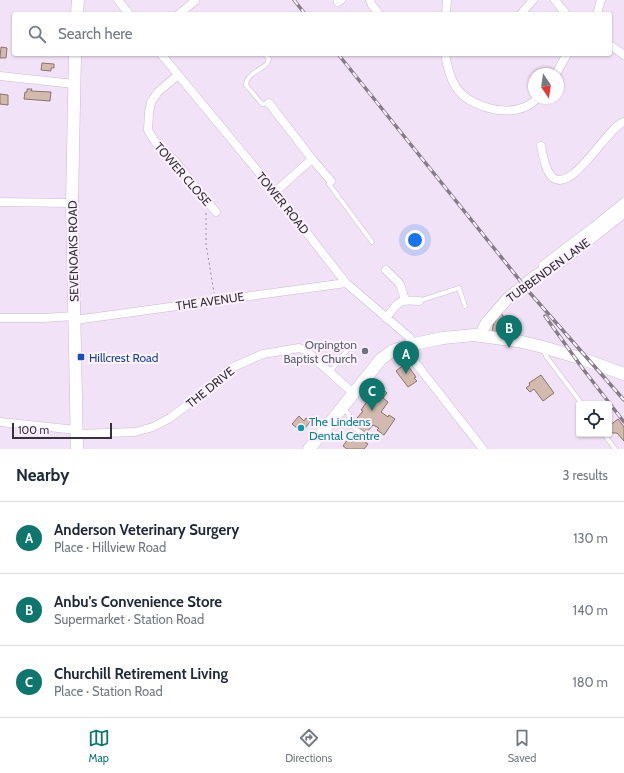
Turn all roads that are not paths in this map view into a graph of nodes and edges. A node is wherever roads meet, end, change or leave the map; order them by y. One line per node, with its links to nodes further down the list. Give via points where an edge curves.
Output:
1 (78, 0): 9 (main road)
2 (118, 0): 10 (street)
3 (370, 0): 12 (street)
4 (447, 0): 13 (street)
5 (533, 0): 14 (street)
6 (555, 0): 15 (street)
7 (601, 0): 16 (street)
8 (195, 1): 11 (street)
9 (77, 12)
10 (127, 12)
11 (181, 12)
12 (377, 12)
13 (446, 12)
14 (523, 12)
15 (564, 12)
16 (598, 12)
17 (612, 46): 18 (street)
18 (624, 54)
19 (75, 56): 27 (main road, SEVENOAKS ROAD)
20 (163, 56): 25 (street, TOWER ROAD)
21 (266, 56): 28 (lane, via 267,64 247,80 246,85 262,104)
22 (446, 56): 29 (street, via 448,70 455,85 469,99 486,108 506,111)
23 (566, 56): 24 (street)
24 (559, 68)
25 (178, 75): 34 (street, TOWER ROAD); 38 (street, TOWER CLOSE, via 158,92 151,102 148,130 156,143 175,161)
26 (0, 76): 27 (street)
27 (74, 84): 37 (main road, SEVENOAKS ROAD)
28 (269, 103): 32 (street)
29 (529, 104)
30 (624, 122): 31 (street, via 616,126 567,178 560,179 550,175)
31 (541, 146)
32 (312, 159): 33 (street); 34 (street)
33 (331, 181): 41 (lane, via 329,184)
34 (275, 192): 44 (street, TOWER ROAD)
35 (0, 202): 37 (street)
36 (624, 202): 40 (street)
37 (72, 203): 49 (main road, SEVENOAKS ROAD)
38 (214, 210)
39 (624, 212): 40 (street, TUBBENDEN LANE)
40 (595, 230): 42 (street); 51 (street, TUBBENDEN LANE, via 557,264 535,276 508,298 487,322)
41 (372, 242)
42 (543, 265)
43 (386, 270): 45 (street, via 400,284)
44 (346, 283): 49 (street, THE AVENUE); 50 (street, TOWER ROAD)
45 (405, 300): 46 (street); 50 (street)
46 (419, 301): 47 (lane, via 459,288)
47 (465, 306)
48 (0, 318): 49 (street, THE AVENUE)
49 (75, 318): 61 (main road, SEVENOAKS ROAD)
50 (386, 318): 52 (street, TOWER ROAD, via 409,337)
51 (482, 335): 52 (main road, via 462,335); 53 (main road)
52 (409, 345): 57 (main road, via 388,353 381,359); 66 (street, TOWER ROAD)
53 (543, 347): 56 (main road); 58 (lane, via 546,356)
54 (348, 349): 55 (lane)
55 (329, 372): 57 (street, THE DRIVE); 61 (street, THE DRIVE, via 305,350 299,348 263,354 231,368 176,414 153,427 135,432)
56 (624, 374)
57 (353, 393): 59 (main road)
58 (580, 401)
59 (342, 408): 62 (lane, via 348,414 350,424); 65 (main road)
60 (0, 422): 61 (street)
61 (77, 432): 64 (main road, SEVENOAKS ROAD)
62 (366, 436)
63 (606, 437): 67 (lane)
64 (77, 449)
65 (310, 449)
66 (483, 449)
67 (615, 449)

